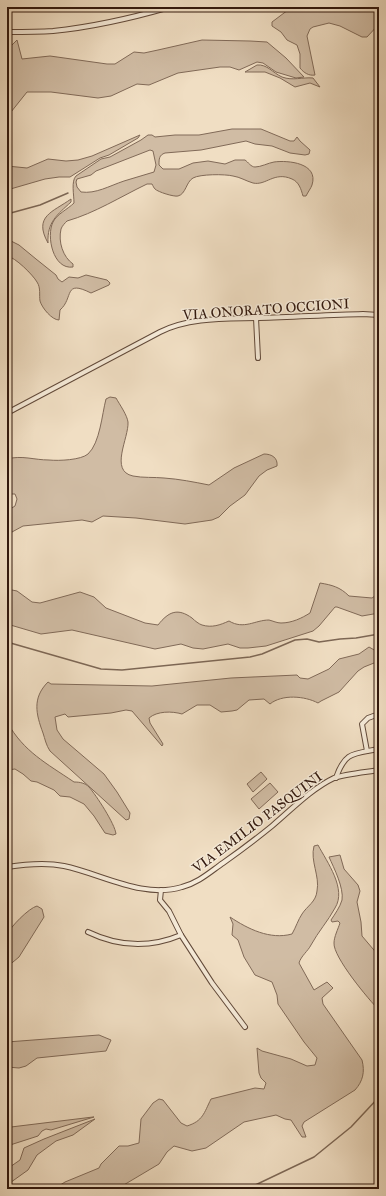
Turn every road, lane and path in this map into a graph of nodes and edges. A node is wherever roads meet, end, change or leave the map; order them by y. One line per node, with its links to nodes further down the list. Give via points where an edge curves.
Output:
1 (170, 7): 2 (street, via 122,20 67,29)
2 (7, 32)
3 (379, 315): 4 (street, VIA ONORATO OCCIONI)
4 (256, 318): 5 (street); 6 (street, VIA ONORATO OCCIONI, via 197,322 168,328)
5 (258, 358)
6 (7, 412)
7 (379, 714): 9 (street, via 368,718 362,724)
8 (379, 749): 9 (street)
9 (367, 752): 11 (street, via 350,755 345,759)
10 (379, 770): 11 (street, VIA EMILIO PASQUINI)
11 (336, 778): 13 (street, VIA EMILIO PASQUINI, via 305,798 202,879 172,890)
12 (7, 867): 13 (street, VIA EMILIO PASQUINI, via 58,865 140,888)
13 (161, 890): 15 (street, via 160,900 169,911)
14 (88, 932): 15 (street, via 132,945)
15 (181, 935): 16 (street)
16 (245, 1027)

